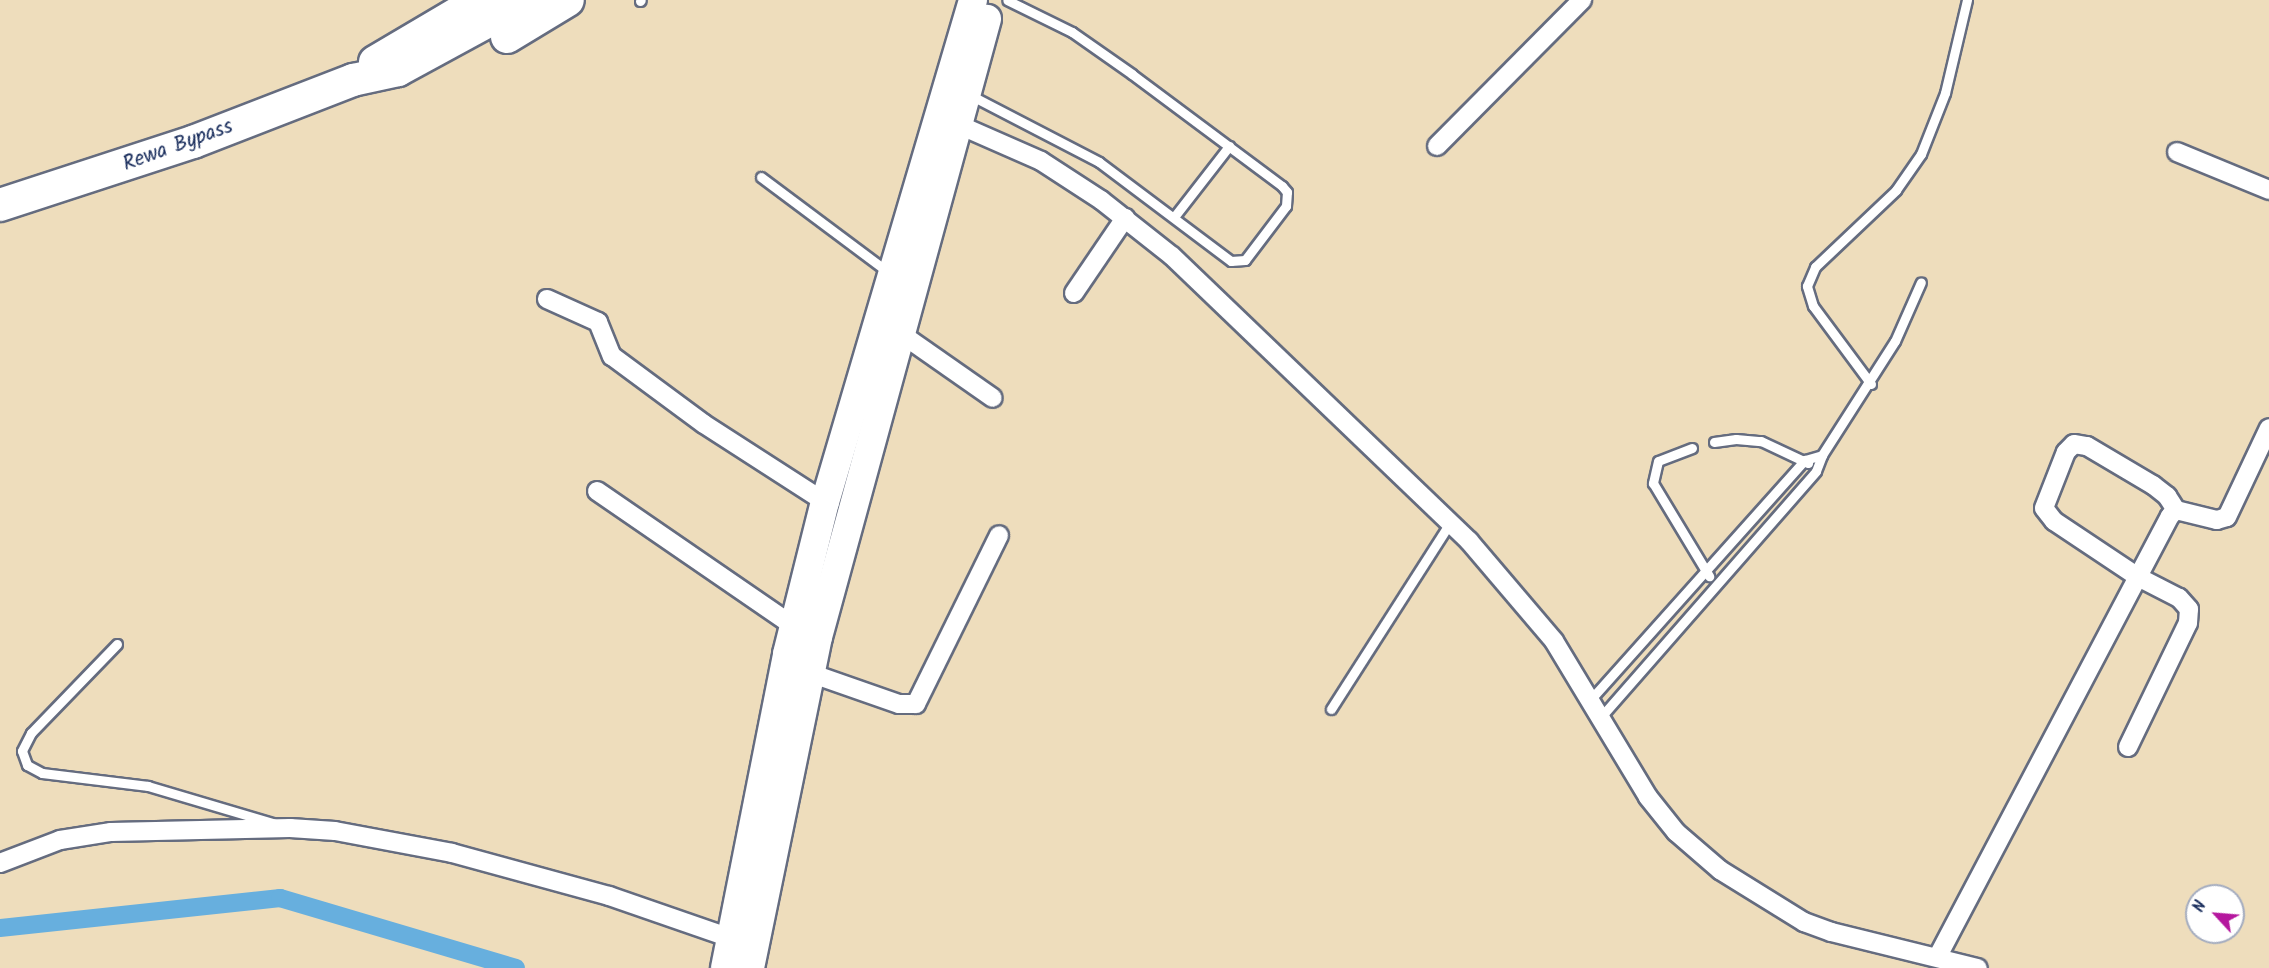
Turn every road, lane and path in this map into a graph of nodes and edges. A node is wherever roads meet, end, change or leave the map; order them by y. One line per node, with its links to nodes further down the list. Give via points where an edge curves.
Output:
1 (452, 0): 9 (highway)
2 (568, 0): 10 (highway, via 456,62 431,69)
3 (973, 0): 13 (main road)
4 (992, 0): 12 (main road)
5 (1007, 0): 14 (lane, via 1095,47)
6 (1582, 0): 15 (street)
7 (1967, 0): 27 (lane, via 1945,93 1921,154 1896,190 1815,267 1807,286 1813,306)
8 (504, 4): 9 (highway, Rewa Bypass); 10 (highway, Rewa Bypass)
9 (416, 36): 11 (highway, Rewa Bypass, via 390,50)
10 (398, 70): 11 (highway, Rewa Bypass)
11 (353, 80): 19 (highway, Rewa Bypass, via 193,142)
12 (965, 92): 13 (main road); 20 (lane, via 1083,152)
13 (946, 119): 21 (street, via 1041,161); 22 (main road); 26 (main road)
14 (1229, 146): 20 (lane); 20 (lane, via 1287,192 1280,217 1251,253 1238,262 1225,257)
15 (1437, 146)
16 (2177, 152): 18 (street)
17 (761, 177): 22 (lane)
18 (2269, 190)
19 (0, 205)
20 (1174, 217)
21 (1125, 218): 24 (street); 38 (street, via 1172,256)
22 (892, 275): 36 (main road)
23 (1922, 282): 27 (lane)
24 (1074, 293)
25 (547, 300): 36 (street, via 598,322 612,356 704,424)
26 (900, 333): 28 (street); 43 (main road)
27 (1871, 384): 32 (lane)
28 (993, 398)
29 (2269, 428): 37 (street, via 2227,517 2217,520)
30 (1714, 442): 33 (lane, via 1749,438)
31 (1692, 448): 40 (lane, via 1658,461 1653,483)
32 (1822, 455): 33 (lane); 34 (lane)
33 (1805, 460): 34 (lane); 40 (lane)
34 (1816, 471): 42 (lane)
35 (597, 491): 43 (street)
36 (825, 502): 43 (main road)
37 (2176, 510): 41 (street); 41 (street, via 2163,492 2087,446 2074,444 2066,452 2045,513)
38 (1450, 523): 46 (street, via 1554,641); 47 (lane)
39 (999, 535): 45 (street, via 916,704 899,704)
40 (1707, 573): 42 (lane); 46 (lane)
41 (2138, 577): 49 (street, via 2179,598 2189,615); 53 (street)
42 (1717, 585): 48 (lane)
43 (806, 633): 45 (main road); 52 (main road, via 752,818)
44 (117, 644): 50 (lane, via 31,733 22,751 27,765 42,773 148,786)
45 (810, 673): 55 (main road)
46 (1591, 699): 48 (street)
47 (1331, 709)
48 (1600, 717): 53 (street, via 1648,797 1676,832 1720,870 1788,913 1831,932)
49 (2127, 747)
50 (290, 828): 51 (street, via 84,835); 52 (street, via 386,839 452,853 609,896)
51 (0, 863)
52 (730, 938): 54 (main road)
53 (1938, 956): 56 (street)
54 (725, 968)
55 (750, 968)
56 (1978, 968)

